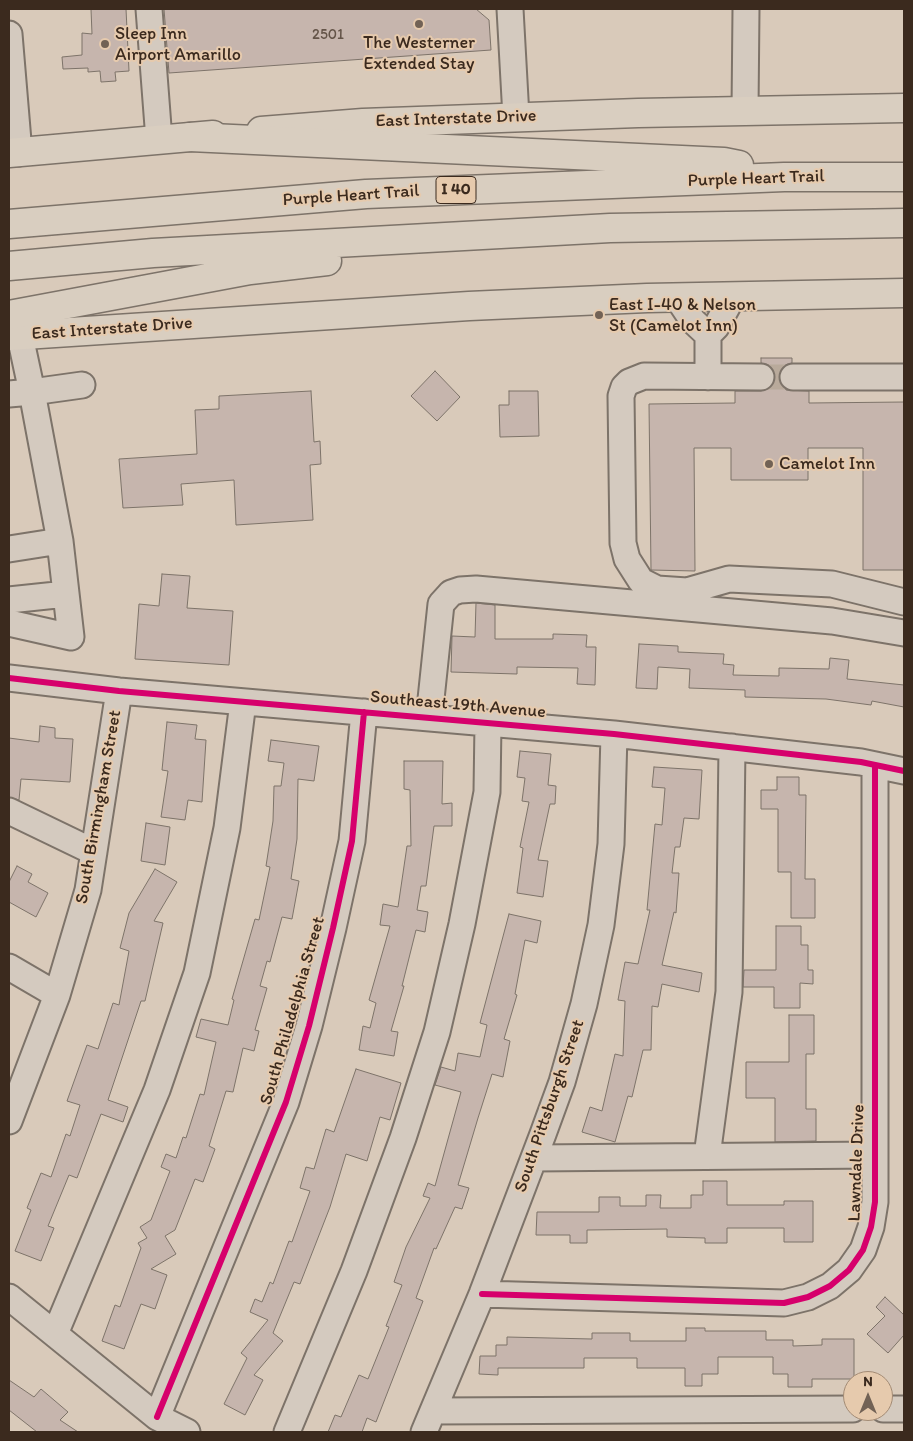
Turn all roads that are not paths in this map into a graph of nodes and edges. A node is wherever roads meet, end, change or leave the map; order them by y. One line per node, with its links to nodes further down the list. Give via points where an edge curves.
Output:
1 (150, 9): 9 (street)
2 (510, 9): 7 (street)
3 (746, 9): 6 (street)
4 (9, 34): 10 (street)
5 (904, 108): 6 (main road, East Interstate Drive)
6 (745, 110): 7 (main road, East Interstate Drive)
7 (516, 117): 8 (main road, East Interstate Drive, via 362,123)
8 (190, 137): 9 (main road, East Interstate Drive); 11 (main road, via 724,162)
9 (159, 140): 10 (main road, East Interstate Drive)
10 (14, 153)
11 (784, 177): 12 (main road, Purple Heart Trail / I 40); 14 (main road, Purple Heart Trail / I 40, via 366,194)
12 (904, 177)
13 (904, 223): 15 (main road)
14 (9, 224)
15 (610, 228): 16 (main road, via 153,253); 20 (main road, via 561,243 394,253 250,270)
16 (9, 266)
17 (904, 293): 18 (main road, East Interstate Drive)
18 (733, 296): 19 (main road, East Interstate Drive); 21 (street, via 716,327)
19 (677, 297): 20 (main road, East Interstate Drive); 21 (street, via 699,328)
20 (12, 329): 27 (street)
21 (708, 334): 22 (street)
22 (708, 377): 23 (street); 32 (street, via 644,376 629,382 621,396 623,542 627,559 641,581 657,588 687,591 729,579 832,584)
23 (761, 377)
24 (793, 377): 25 (street)
25 (904, 377)
26 (82, 385): 27 (street)
27 (20, 393): 28 (street)
28 (60, 541): 29 (street); 30 (street)
29 (9, 549)
30 (66, 594): 31 (street); 33 (street, via 71,637)
31 (9, 600)
32 (904, 602)
33 (9, 623)
34 (904, 633): 39 (street, via 832,621 460,590 451,593 441,604)
35 (9, 678): 36 (street, Southeast 19th Avenue)
36 (119, 691): 37 (street, Southeast 19th Avenue); 46 (street, South Birmingham Street)
37 (243, 702): 38 (street, Southeast 19th Avenue); 55 (street, via 228,828 197,973 157,1090)
38 (364, 712): 39 (street, Southeast 19th Avenue); 57 (street, South Philadelphia Street, via 352,841 309,1026 286,1102)
39 (429, 718): 40 (street, Southeast 19th Avenue)
40 (488, 723): 41 (street, Southeast 19th Avenue); 60 (street, via 487,792 437,1032 403,1138 357,1262)
41 (614, 734): 42 (street, Southeast 19th Avenue); 52 (street, South Pittsburgh Street, via 611,844 601,925 582,1013 562,1082)
42 (732, 747): 43 (street, Southeast 19th Avenue); 51 (street, via 729,992)
43 (875, 765): 44 (street, Southeast 19th Avenue); 50 (street, Lawndale Drive)
44 (904, 771)
45 (9, 811): 46 (street)
46 (94, 852): 48 (street, South Birmingham Street, via 88,890)
47 (9, 967): 48 (street)
48 (57, 995): 49 (street, South Birmingham Street)
49 (9, 1121)
50 (875, 1155): 51 (street); 53 (street, Lawndale Drive, via 872,1226 863,1250 836,1281 808,1297 770,1303)
51 (707, 1156): 52 (street)
52 (534, 1158): 53 (street, South Pittsburgh Street)
53 (482, 1294): 58 (street, South Pittsburgh Street)
54 (9, 1297): 55 (street)
55 (55, 1334): 57 (street)
56 (843, 1409): 58 (street)
57 (157, 1416): 59 (street)
58 (428, 1421)
59 (187, 1432)
60 (287, 1432)

